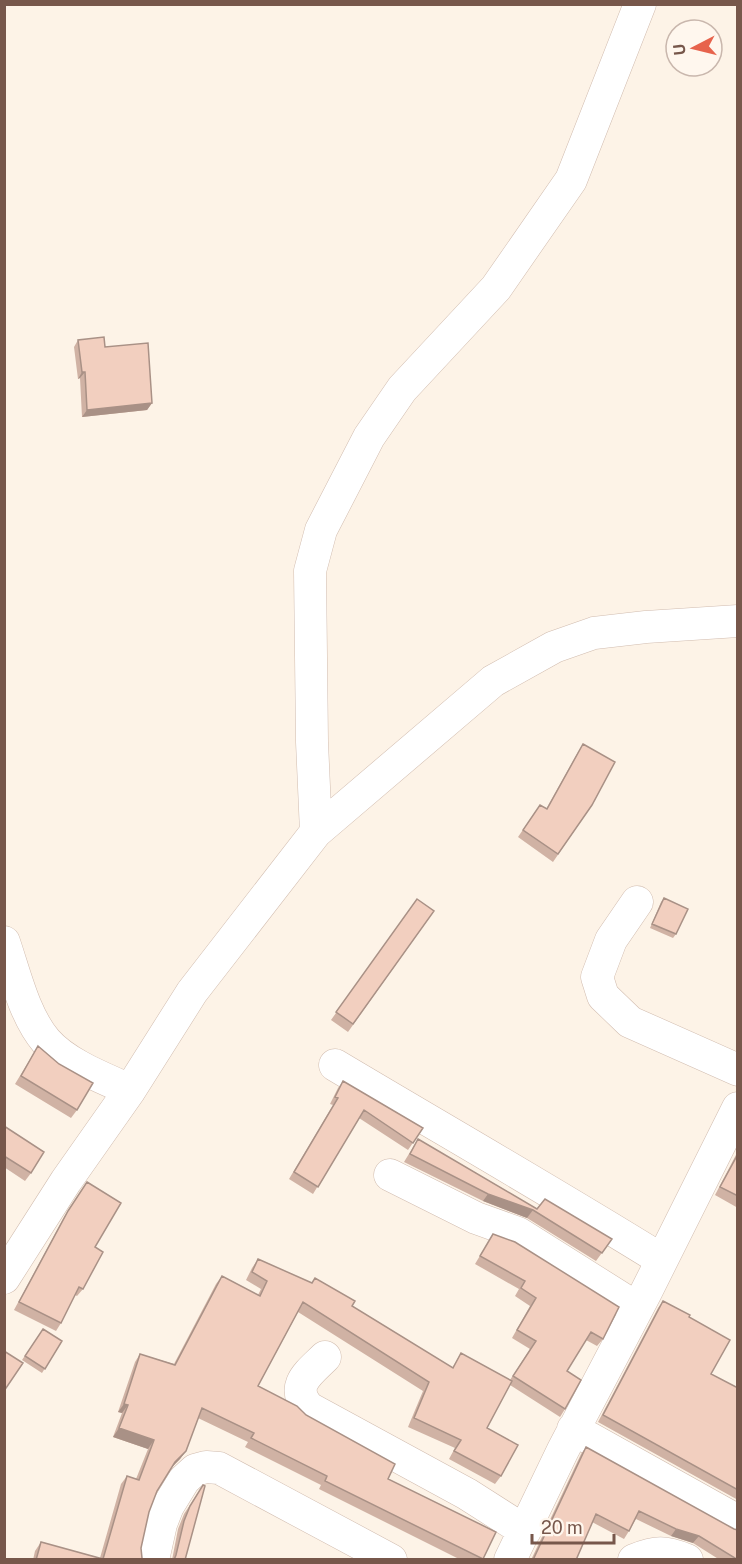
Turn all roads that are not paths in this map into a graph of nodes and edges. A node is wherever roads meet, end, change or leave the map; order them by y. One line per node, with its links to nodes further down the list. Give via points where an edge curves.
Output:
1 (640, 4): 3 (street, via 571,180 496,288 402,389 369,437 321,530 310,571)
2 (738, 621): 3 (street, via 594,633 554,648 493,681)
3 (316, 831): 8 (street, via 192,992)
4 (637, 902): 7 (street, via 611,940 597,977 603,996 630,1022)
5 (4, 942): 8 (street, via 29,1012 46,1041 85,1071)
6 (334, 1065): 11 (street)
7 (738, 1070)
8 (130, 1090): 12 (street)
9 (737, 1112): 11 (street)
10 (390, 1175): 13 (street, via 476,1218 518,1233)
11 (662, 1260): 13 (street)
12 (4, 1278)
13 (637, 1308): 15 (street)
14 (325, 1357): 17 (street, via 300,1386 300,1394 309,1408 467,1494)
15 (573, 1429): 16 (street); 17 (street)
16 (738, 1521)
17 (525, 1531): 20 (street)
18 (153, 1560): 19 (street, via 168,1506 184,1480 195,1470 206,1467 219,1468)
19 (391, 1560)
20 (510, 1560)
21 (634, 1560): 22 (street, via 651,1553 669,1552)
22 (687, 1560)

